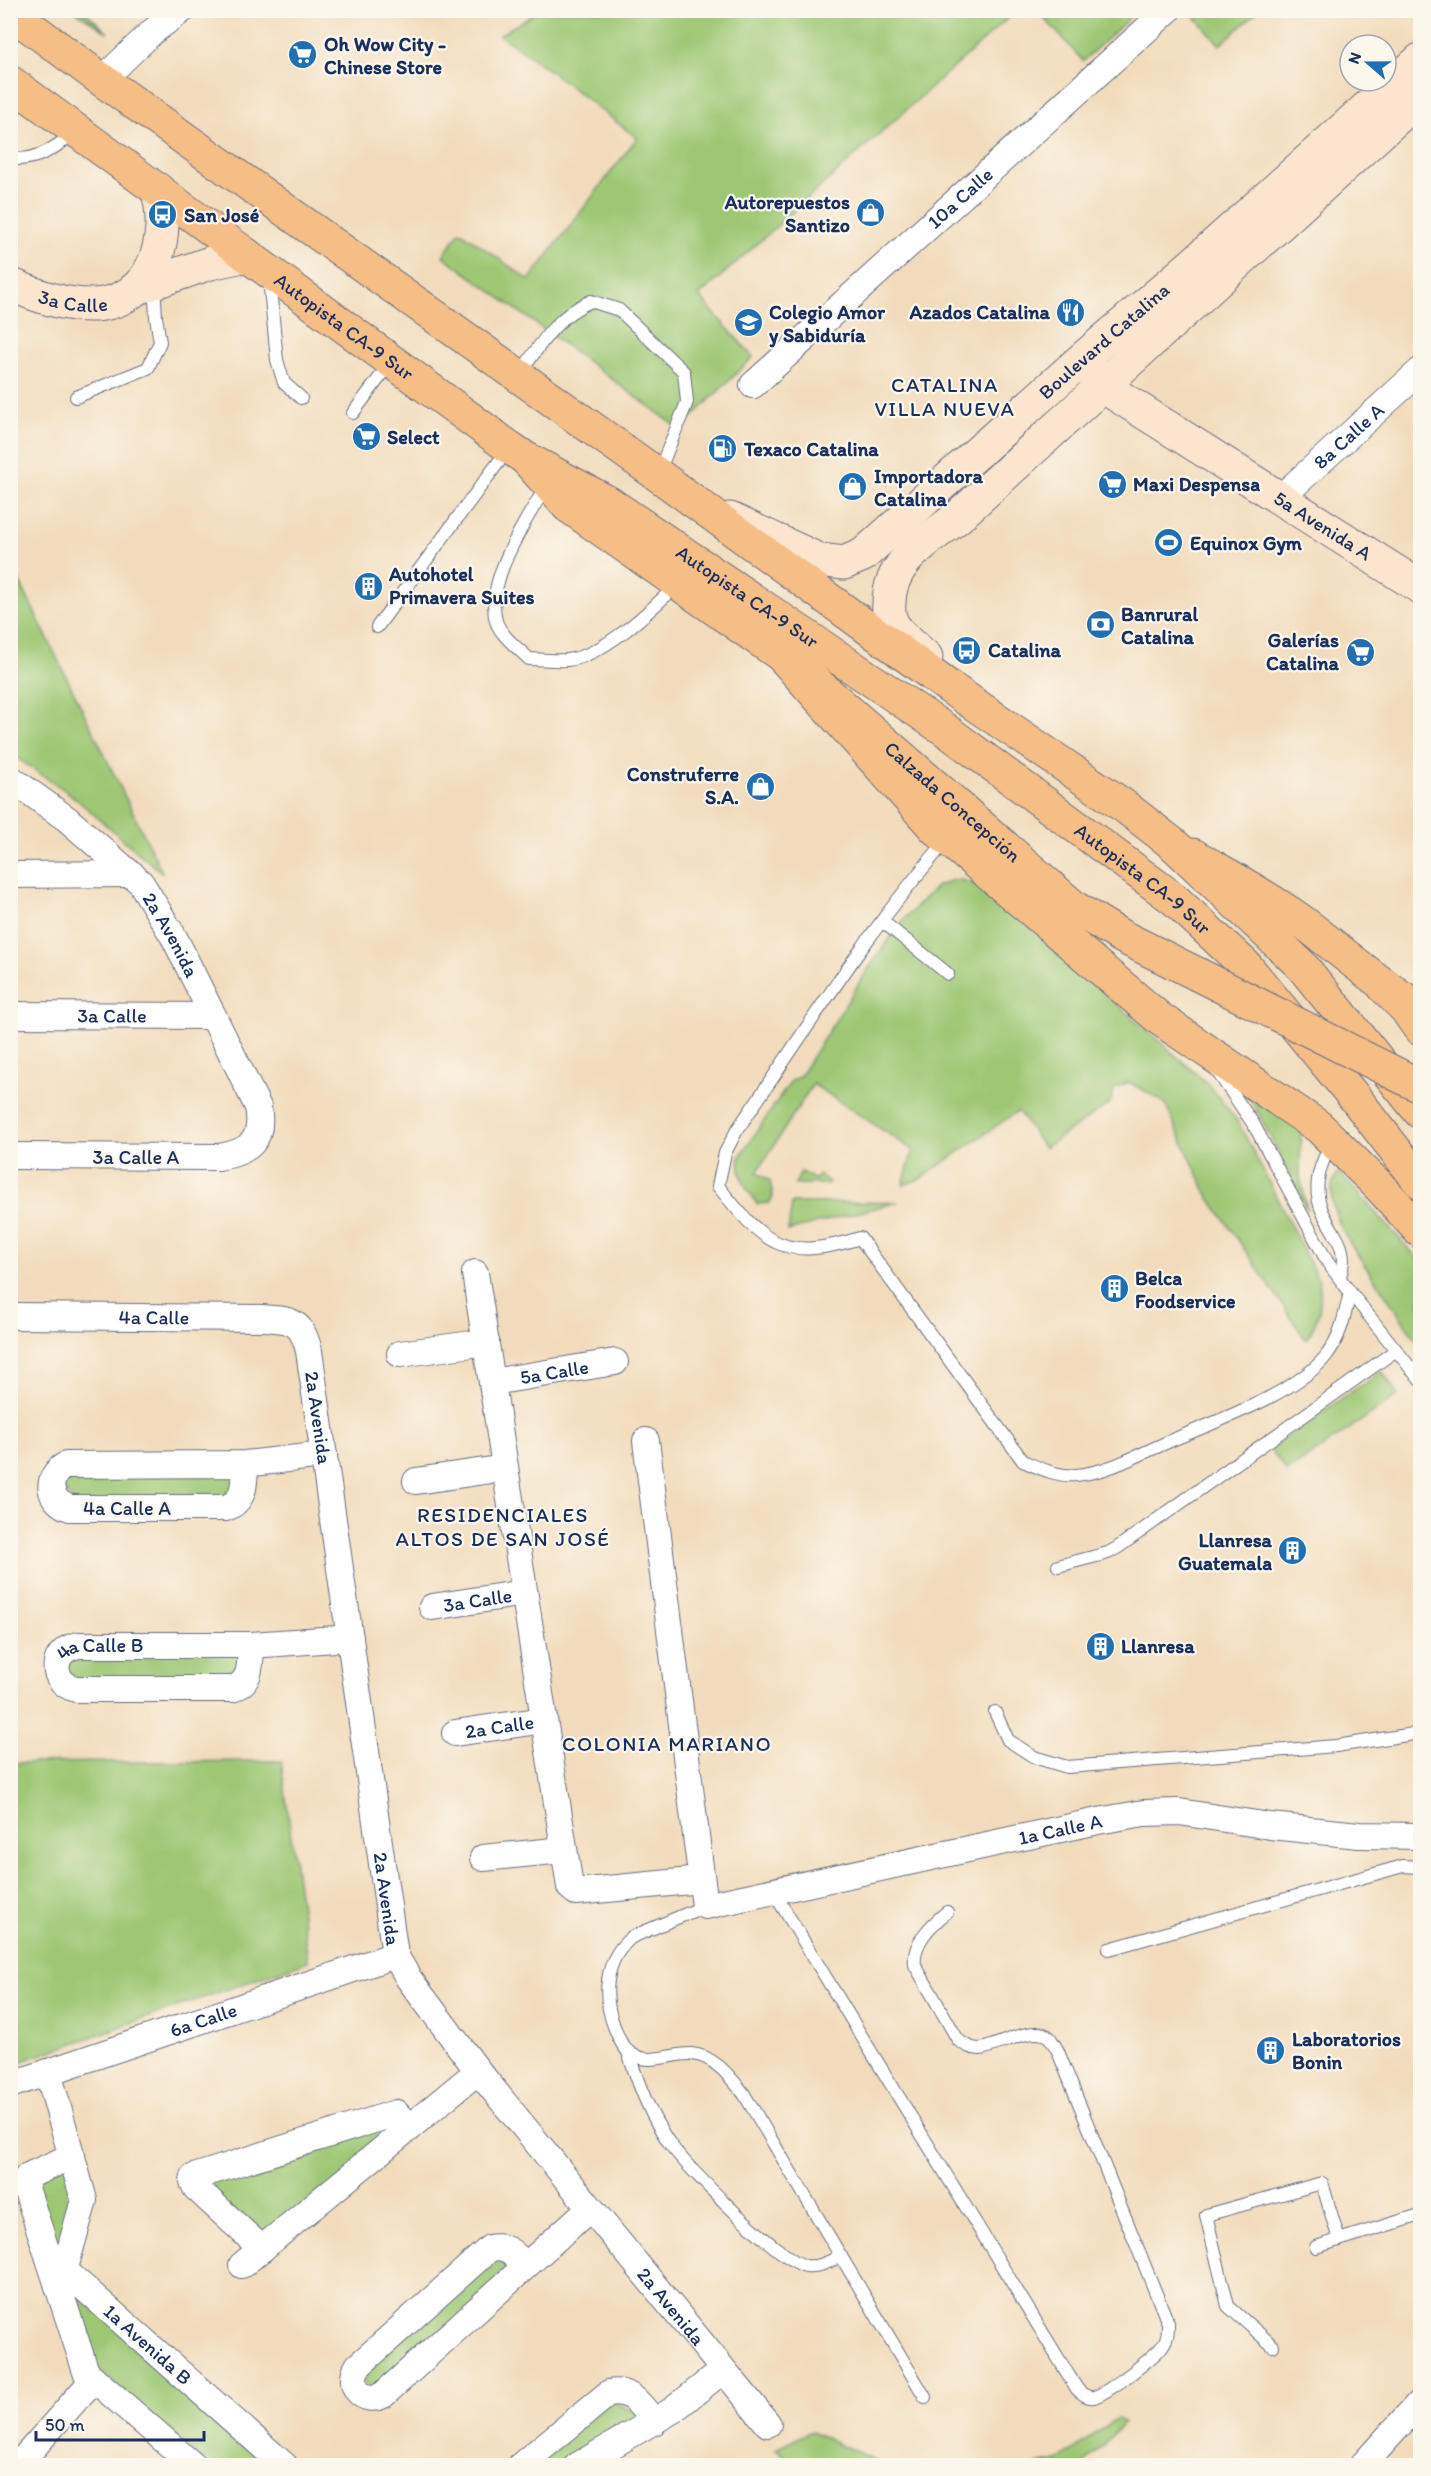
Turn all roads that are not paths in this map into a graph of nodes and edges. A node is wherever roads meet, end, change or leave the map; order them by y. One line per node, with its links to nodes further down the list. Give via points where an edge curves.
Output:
1 (182, 10): 5 (street, via 152,32)
2 (1168, 10): 20 (street, 10a Calle)
3 (10, 12): 5 (main road, Autopista CA-9 Sur)
4 (1420, 60): 12 (main road, Boulevard Catalina)
5 (102, 80): 18 (main road, Autopista CA-9 Sur)
6 (10, 82): 8 (main road, Autopista CA-9 Sur)
7 (1420, 97): 12 (main road, Boulevard Catalina)
8 (77, 130): 9 (lane, via 53,150 27,158); 10 (main road, Autopista CA-9 Sur)
9 (10, 158)
10 (157, 189): 11 (main road, Autopista CA-9 Sur); 14 (main road, 3a Calle, via 163,215 161,242)
11 (258, 263): 14 (main road, 3a Calle, via 210,263); 16 (main road, Autopista CA-9 Sur); 22 (lane, via 284,382)
12 (1205, 274): 15 (main road, Boulevard Catalina); 19 (main road, Boulevard Catalina)
13 (10, 284): 14 (main road, 3a Calle, via 42,296 83,304 107,303)
14 (145, 285): 21 (lane, via 160,342 148,368)
15 (1081, 360): 19 (main road, 5a Avenida A); 29 (main road, Boulevard Catalina)
16 (392, 361): 23 (lane); 24 (main road, Autopista CA-9 Sur)
17 (1420, 371): 27 (street, 8a Calle A)
18 (518, 376): 25 (main road, Autopista CA-9 Sur); 25 (lane, via 556,324 574,308 591,301 619,310 684,372 687,402)
19 (1103, 384): 27 (main road, 5a Avenida A); 29 (main road, Boulevard Catalina)
20 (753, 386)
21 (76, 397)
22 (301, 398)
23 (353, 413)
24 (517, 452): 26 (main road, Calzada Concepción); 32 (lane); 53 (main road, Autopista CA-9 Sur, via 609,503 938,725 1174,898 1245,965)
25 (658, 475): 28 (main road, Autopista CA-9 Sur)
26 (548, 484): 30 (main road, Calzada Concepción, via 568,506); 30 (lane, via 501,572 494,599 496,622 529,659 568,660 598,651)
27 (1279, 499): 31 (main road, 5a Avenida A)
28 (704, 508): 29 (main road, Boulevard Catalina, via 819,560 844,562 854,560); 34 (main road, Autopista CA-9 Sur)
29 (939, 510): 34 (main road, Boulevard Catalina, via 915,551 897,570 888,605 895,629 929,659)
30 (678, 584): 33 (main road, Calzada Concepción)
31 (1420, 587)
32 (377, 627)
33 (783, 657): 36 (main road); 48 (main road, Calzada Concepción, bridge, via 1076,908 1121,936)
34 (949, 687): 37 (main road, Autopista CA-9 Sur)
35 (10, 778): 39 (street, 2a Avenida, via 67,819)
36 (947, 839): 40 (lane); 47 (main road, via 1160,1019)
37 (1173, 844): 42 (main road, via 1299,920); 49 (main road, Autopista CA-9 Sur, via 1302,966)
38 (10, 874): 39 (street)
39 (132, 874): 45 (street, 2a Avenida, via 155,904)
40 (882, 921): 41 (lane); 57 (lane, via 737,1130 725,1153 718,1186 747,1221 789,1248 822,1248 860,1238 1023,1461 1074,1475 1107,1468 1261,1402 1325,1357 1339,1332)
41 (948, 974)
42 (1384, 987): 43 (main road); 46 (main road)
43 (1420, 1009)
44 (10, 1016): 45 (street, 3a Calle)
45 (213, 1016): 50 (street, 2a Avenida, via 258,1107 261,1121)
46 (1420, 1029)
47 (1200, 1047): 51 (main road); 56 (lane, via 1254,1125 1328,1263)
48 (1420, 1086)
49 (1420, 1112)
50 (256, 1139): 52 (street, 3a Calle A, via 241,1151 219,1156)
51 (1333, 1141): 54 (main road); 56 (lane, via 1322,1159 1317,1186 1320,1207 1345,1257)
52 (10, 1156)
53 (1420, 1182)
54 (1420, 1231)
55 (475, 1273): 60 (street)
56 (1340, 1277): 57 (lane)
57 (1350, 1292): 61 (lane)
58 (10, 1316): 59 (street, 4a Calle, via 263,1318)
59 (296, 1324): 67 (street, 2a Avenida, via 305,1335 309,1351)
60 (486, 1342): 62 (street); 65 (street)
61 (1395, 1351): 64 (lane); 71 (lane, via 1117,1548)
62 (400, 1354)
63 (615, 1362): 65 (street, 5a Calle)
64 (1420, 1380)
65 (492, 1382): 69 (street)
66 (646, 1441): 84 (street)
67 (324, 1455): 68 (street, 4a Calle A); 74 (street, 2a Avenida)
68 (245, 1464): 68 (street, 4a Calle A, via 242,1496 226,1508 70,1508 57,1502 51,1489 54,1474 66,1465)
69 (505, 1468): 70 (street); 72 (street)
70 (416, 1481)
71 (1058, 1566)
72 (524, 1593): 73 (street, 3a Calle); 77 (street)
73 (432, 1607)
74 (350, 1638): 75 (street, 4a Calle B); 89 (street, 2a Avenida)
75 (251, 1645): 75 (street, 4a Calle B, via 248,1677 232,1689 76,1689 63,1683 57,1670 65,1649 80,1645)
76 (995, 1712): 79 (lane, via 1008,1740 1034,1757 1067,1767 1336,1746)
77 (544, 1720): 78 (street, 2a Calle); 81 (street)
78 (455, 1733)
79 (1420, 1733)
80 (1420, 1836): 85 (street, 1a Calle A, via 1359,1835 1179,1812 1144,1813)
81 (564, 1850): 82 (street); 84 (street, via 570,1887 576,1892)
82 (483, 1858)
83 (1420, 1867): 88 (lane, via 1403,1866)
84 (701, 1880): 86 (street)
85 (773, 1891): 86 (street, 1a Calle A); 87 (lane, via 1077,2389 1093,2397 1105,2393 1162,2348 1168,2336 1168,2323 1057,2049 1048,2037 1038,2033 981,2049 969,2047 958,2040 915,1965 919,1943)
86 (705, 1906): 90 (lane, via 632,1937 614,1957 607,1996 612,2023)
87 (947, 1912)
88 (1109, 1949)
89 (395, 1955): 91 (street, 2a Avenida); 92 (street, 6a Calle)
90 (628, 2052): 101 (lane, via 649,2059 692,2054 718,2065 730,2076); 101 (lane, via 645,2098 669,2143 724,2201 765,2240 796,2262 819,2266)
91 (478, 2071): 94 (street); 96 (street, 2a Avenida)
92 (48, 2072): 93 (street, 6a Calle); 95 (street)
93 (10, 2085)
94 (410, 2128): 100 (street); 100 (street, via 396,2113 194,2176 196,2188)
95 (72, 2156): 104 (street, via 84,2199); 104 (street, via 28,2175 24,2182)
96 (590, 2208): 103 (street); 106 (street, 2a Avenida)
97 (1420, 2215): 98 (lane)
98 (1339, 2240): 99 (lane); 105 (lane, via 1322,2183 1206,2215 1228,2306)
99 (1316, 2247)
100 (262, 2249): 102 (street)
101 (841, 2256): 108 (lane)
102 (242, 2265)
103 (526, 2266): 103 (street, via 383,2395 365,2397 356,2390 353,2378 358,2366 490,2248 509,2249)
104 (62, 2279): 107 (street, via 86,2372); 114 (street, 1a Avenida B)
105 (1273, 2346)
106 (723, 2370): 110 (street); 111 (street, 2a Avenida)
107 (94, 2379): 112 (street); 113 (street)
108 (925, 2397)
109 (1420, 2402): 117 (street)
110 (654, 2421): 115 (street, via 631,2396 609,2393); 116 (street)
111 (768, 2424)
112 (17, 2466)
113 (194, 2466)
114 (285, 2466)
115 (520, 2466)
116 (577, 2466)
117 (1362, 2466)

